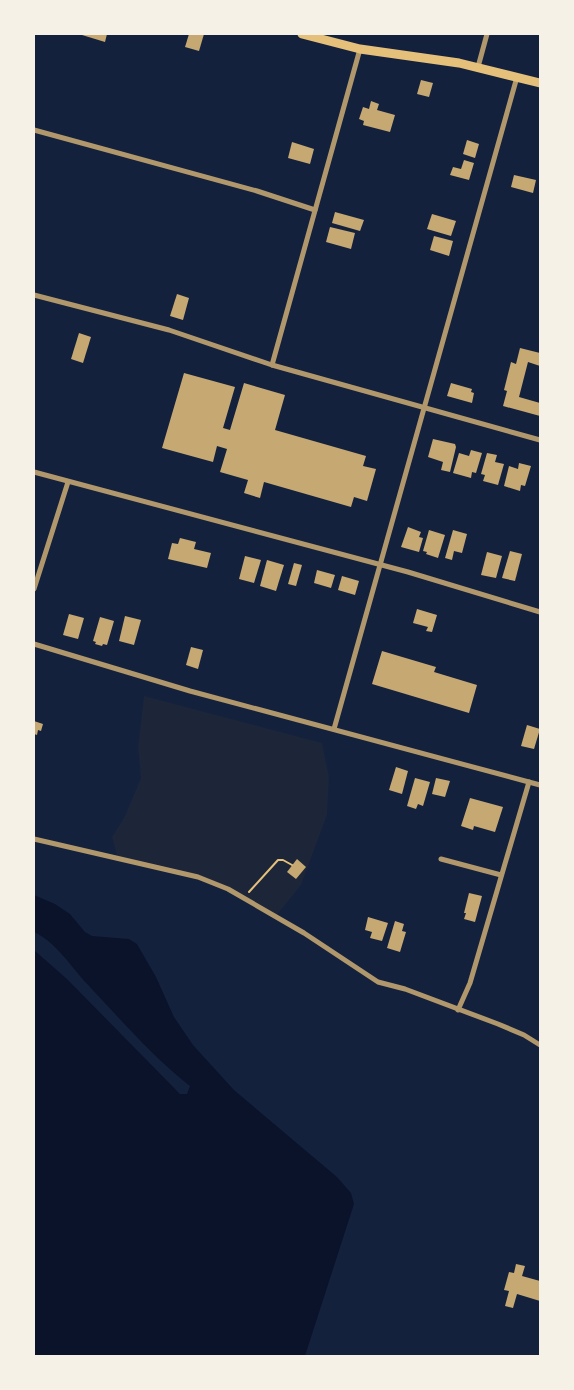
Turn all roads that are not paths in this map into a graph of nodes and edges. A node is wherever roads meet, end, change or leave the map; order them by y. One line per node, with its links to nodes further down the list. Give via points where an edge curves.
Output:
1 (302, 34): 3 (main road)
2 (487, 34): 4 (street)
3 (360, 49): 4 (main road); 8 (street)
4 (478, 67): 5 (main road)
5 (517, 77): 6 (main road); 11 (street)
6 (540, 83)
7 (34, 130): 8 (street)
8 (315, 210): 10 (street)
9 (34, 295): 10 (street, via 169,330)
10 (272, 365): 11 (street)
11 (424, 409): 12 (street); 15 (street)
12 (540, 440)
13 (34, 472): 14 (street)
14 (68, 482): 15 (street); 16 (street)
15 (380, 566): 17 (street); 19 (street)
16 (34, 589)
17 (540, 612)
18 (34, 644): 19 (street, via 133,675)
19 (334, 729): 20 (street)
20 (528, 782): 21 (street); 24 (street)
21 (540, 785)
22 (34, 838): 25 (street, via 198,877 244,897 378,982)
23 (441, 859): 24 (street)
24 (501, 875): 25 (street, via 470,982)
25 (458, 1010): 26 (street, via 524,1035)
26 (540, 1045)

